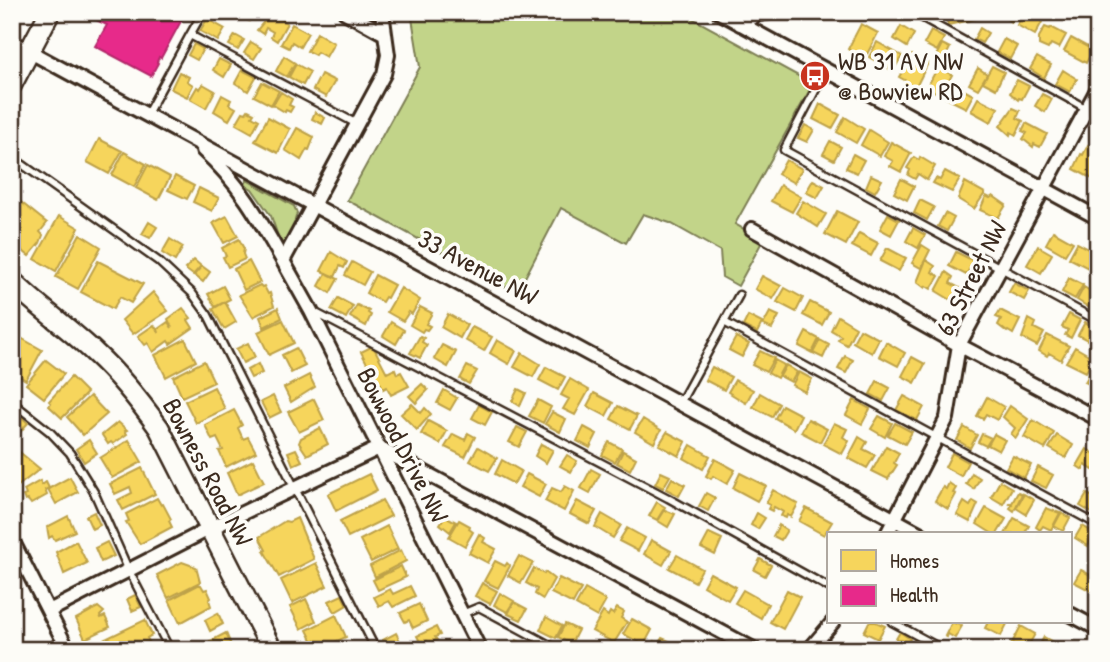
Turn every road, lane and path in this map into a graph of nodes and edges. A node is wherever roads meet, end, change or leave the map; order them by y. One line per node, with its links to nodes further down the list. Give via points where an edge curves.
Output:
1 (50, 12): 11 (street)
2 (203, 12): 10 (lane)
3 (345, 12): 9 (street)
4 (382, 12): 9 (street)
5 (719, 12): 8 (street)
6 (770, 12): 8 (street)
7 (912, 12): 15 (lane)
8 (740, 24): 12 (street)
9 (385, 34): 17 (street, via 388,55 384,74)
10 (190, 35): 16 (lane); 17 (lane)
11 (21, 47): 13 (street); 16 (street, 33 Avenue NW)
12 (826, 70): 20 (street); 25 (lane, via 784,150)
13 (12, 84)
14 (1098, 88): 15 (street, 63 Street NW)
15 (1092, 112): 20 (street, 63 Street NW)
16 (147, 114): 18 (street, 33 Avenue NW)
17 (357, 124): 21 (street)
18 (184, 134): 21 (street, 33 Avenue NW); 24 (street, Bowwood Drive NW, via 226,170)
19 (12, 157): 37 (lane, via 159,261 192,293 208,315)
20 (1044, 189): 22 (street); 25 (street, 63 Street NW)
21 (314, 205): 24 (street); 33 (street, 33 Avenue NW)
22 (1098, 218)
23 (752, 229): 31 (street)
24 (283, 261): 28 (street, Bowwood Drive NW)
25 (1000, 268): 29 (lane); 31 (street, 63 Street NW)
26 (12, 281): 40 (street, Bowness Road NW, via 93,350 137,397 159,428)
27 (739, 295): 30 (lane)
28 (311, 311): 36 (street, Bowwood Drive NW); 45 (lane, via 656,491)
29 (1098, 321)
30 (724, 322): 33 (lane); 35 (lane)
31 (959, 345): 34 (street); 35 (street, 63 Street NW, via 947,418)
32 (12, 402): 44 (lane, via 69,453 94,492)
33 (680, 402): 38 (street, 33 Avenue NW)
34 (1098, 419)
35 (938, 440): 38 (street, 63 Street NW); 39 (lane)
36 (379, 448): 37 (street); 47 (street, Bowwood Drive NW); 58 (street)
37 (295, 487): 40 (street); 55 (lane)
38 (895, 520): 41 (street, 63 Street NW); 42 (street, 33 Avenue NW)
39 (1098, 525)
40 (211, 528): 44 (street); 54 (street, Bowness Road NW)
41 (888, 532)
42 (917, 532)
43 (12, 540): 46 (street)
44 (129, 571): 46 (street); 53 (lane)
45 (827, 586)
46 (49, 611): 52 (street)
47 (462, 614): 56 (street, Bowwood Drive NW); 57 (lane, via 479,607)
48 (1072, 615): 51 (street)
49 (831, 624): 59 (street)
50 (896, 624): 60 (lane)
51 (1098, 629)
52 (68, 650)
53 (170, 650)
54 (272, 650)
55 (376, 650)
56 (480, 650)
57 (559, 650)
58 (755, 650)
59 (809, 650)
60 (944, 650)

